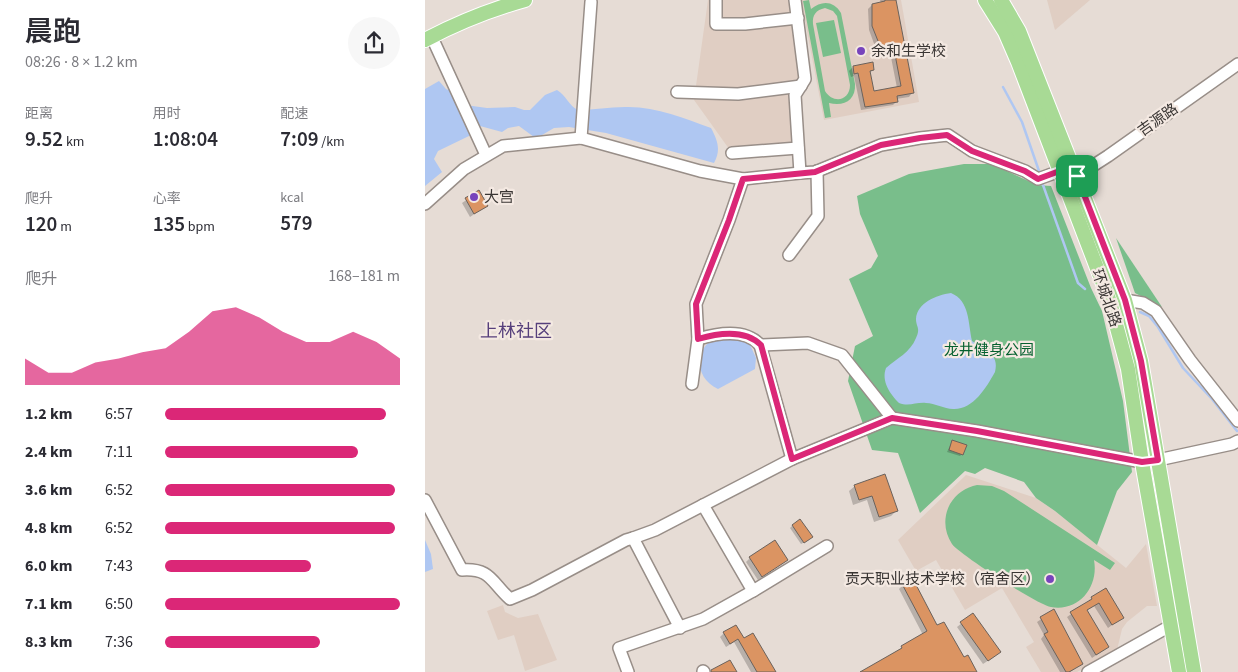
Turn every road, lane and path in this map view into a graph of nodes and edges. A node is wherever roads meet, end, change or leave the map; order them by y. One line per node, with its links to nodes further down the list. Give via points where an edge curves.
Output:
1 (525, 0): 8 (main road, via 453,25)
2 (716, 0): 7 (street, via 716,24)
3 (795, 0): 7 (street)
4 (985, 0): 17 (main road, 环城北路, via 1005,32)
5 (1001, 0): 17 (main road, 环城北路, via 1019,31)
6 (591, 2): 12 (street)
7 (798, 18): 10 (street, via 805,79)
8 (430, 42): 15 (street)
9 (1238, 64): 17 (street, 吉源路, via 1108,156)
10 (801, 86): 11 (street, via 738,94); 13 (street, via 795,95)
11 (677, 92)
12 (582, 134): 15 (street, via 503,146); 19 (street, 吉源路, via 700,171)
13 (798, 148): 14 (street); 18 (street)
14 (731, 153)
15 (486, 155): 20 (street, via 463,168)
16 (817, 171): 17 (street, 吉源路, via 881,145 947,135 972,151 1038,179); 18 (street, 吉源路); 21 (street, via 818,216)
17 (1070, 171): 22 (main road, 环城北路); 31 (main road, 环城北路, via 1129,369)
18 (800, 173): 19 (street, 吉源路)
19 (743, 179): 23 (street, via 696,304)
20 (425, 204)
21 (789, 255)
22 (1125, 300): 27 (street, via 1143,303 1156,311); 30 (main road, 环城北路, via 1141,361)
23 (698, 339): 24 (street, via 715,333 731,333 754,338); 25 (street)
24 (761, 345): 26 (street, via 808,343 842,355); 29 (street)
25 (692, 384)
26 (892, 418): 29 (street); 31 (street)
27 (1238, 421)
28 (1238, 442): 30 (street)
29 (792, 459): 33 (street)
30 (1158, 460): 31 (main road); 42 (main road, 环城北路)
31 (1142, 462): 37 (main road, 环城北路)
32 (425, 500): 34 (street, via 462,570 476,569 487,574 510,599)
33 (703, 505): 34 (street); 36 (street)
34 (633, 538): 38 (street)
35 (827, 546): 36 (street)
36 (753, 591): 38 (street)
37 (1170, 626): 40 (street); 41 (main road, 环城北路)
38 (680, 628): 39 (street, via 619,648)
39 (628, 672)
40 (1088, 672)
41 (1179, 672)
42 (1194, 672)

